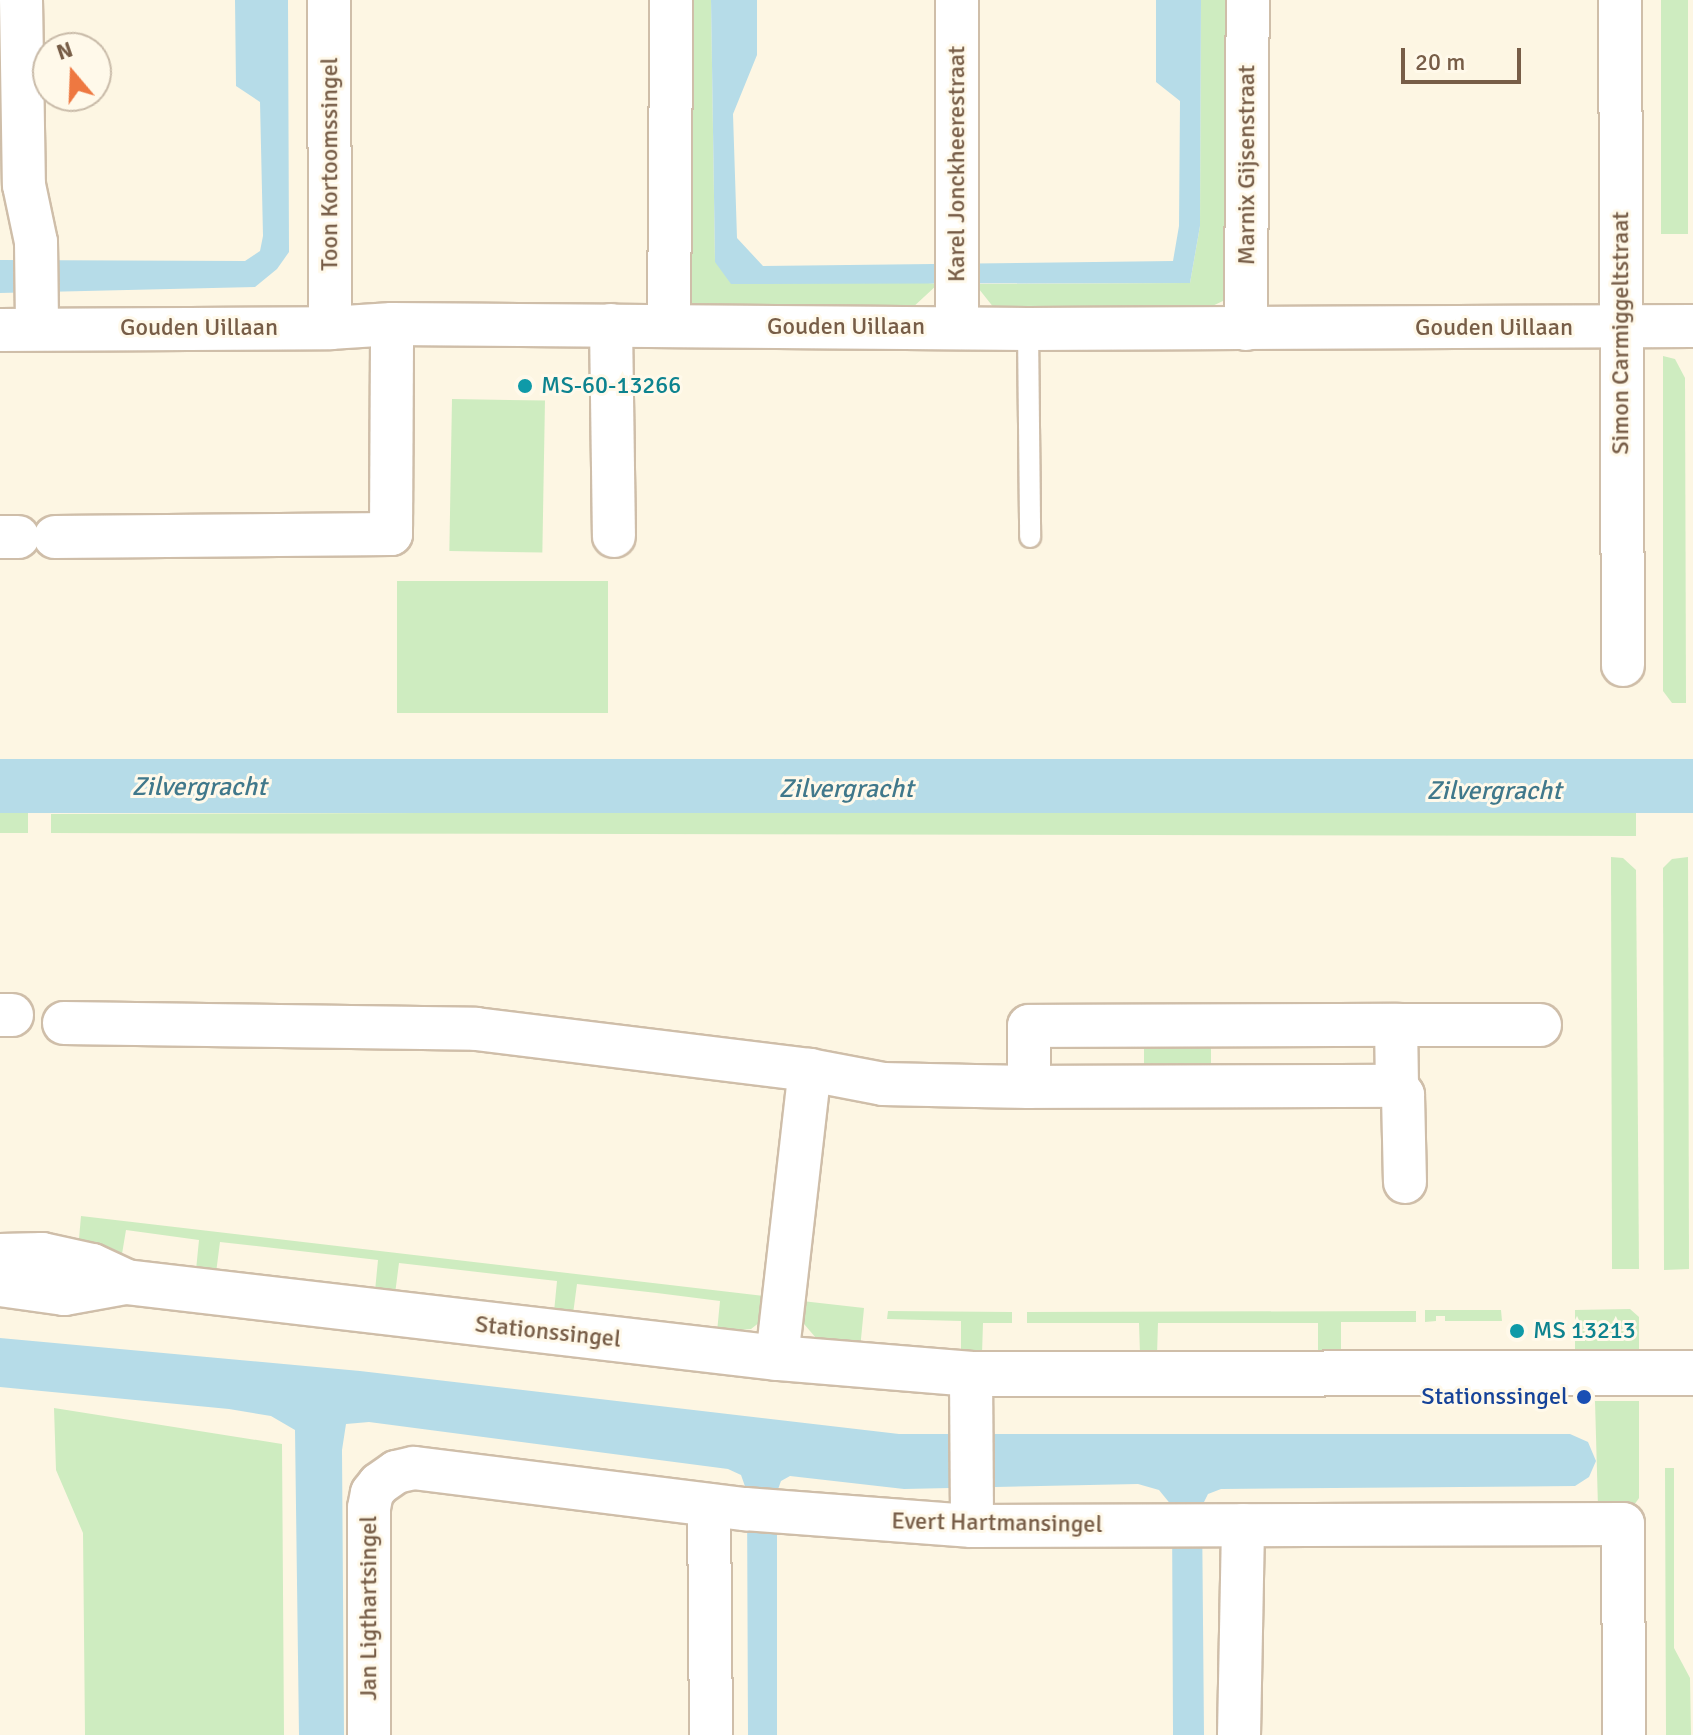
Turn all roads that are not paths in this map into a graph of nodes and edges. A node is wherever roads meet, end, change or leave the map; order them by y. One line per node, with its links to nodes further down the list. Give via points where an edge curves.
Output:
1 (21, 0): 8 (street, via 24,185 36,242)
2 (329, 0): 14 (street, Toon Kortoomssingel)
3 (671, 0): 11 (street)
4 (957, 0): 7 (street, Karel Jonckheerestraat)
5 (1248, 0): 16 (street, Marnix Gijsenstraat)
6 (1620, 0): 13 (street, Simon Carmiggeltstraat)
7 (957, 316): 11 (street, Gouden Uillaan); 15 (street, Gouden Uillaan)
8 (24, 319): 14 (street, Gouden Uillaan)
9 (392, 324): 10 (street, Gouden Uillaan); 14 (street, Gouden Uillaan); 18 (street, via 391,534)
10 (611, 325): 11 (street, Gouden Uillaan); 17 (street)
11 (669, 326)
12 (1693, 326): 13 (street, Gouden Uillaan)
13 (1621, 327): 16 (street, Gouden Uillaan); 20 (street, Simon Carmiggeltstraat)
14 (330, 328)
15 (1028, 329): 16 (street, Gouden Uillaan); 19 (lane)
16 (1246, 329)
17 (614, 536)
18 (24, 537)
19 (1030, 537)
20 (1623, 665)
21 (64, 1023): 24 (street, via 476,1029)
22 (1396, 1025): 23 (street); 25 (street); 26 (street, via 1029,1026)
23 (1540, 1025)
24 (810, 1070): 26 (street, via 883,1084); 31 (street)
25 (1397, 1086): 26 (street); 27 (street, via 1403,1095)
26 (1029, 1087)
27 (1405, 1182)
28 (0, 1256): 29 (street, Stationssingel, via 42,1255 92,1266)
29 (126, 1282): 30 (street, Stationssingel, via 64,1293); 31 (street, Stationssingel)
30 (0, 1284)
31 (777, 1358): 33 (street, Stationssingel)
32 (1693, 1373): 33 (street, Stationssingel)
33 (971, 1374): 36 (street)
34 (379, 1484): 35 (street, Evert Hartmansingel, via 414,1468); 38 (street, Jan Ligthartsingel, via 369,1508)
35 (745, 1509): 36 (street, Evert Hartmansingel); 39 (street)
36 (972, 1509): 37 (street, Evert Hartmansingel)
37 (1205, 1525): 40 (street); 41 (street, Evert Hartmansingel, via 1623,1524)
38 (369, 1735)
39 (711, 1735)
40 (1239, 1735)
41 (1624, 1735)

